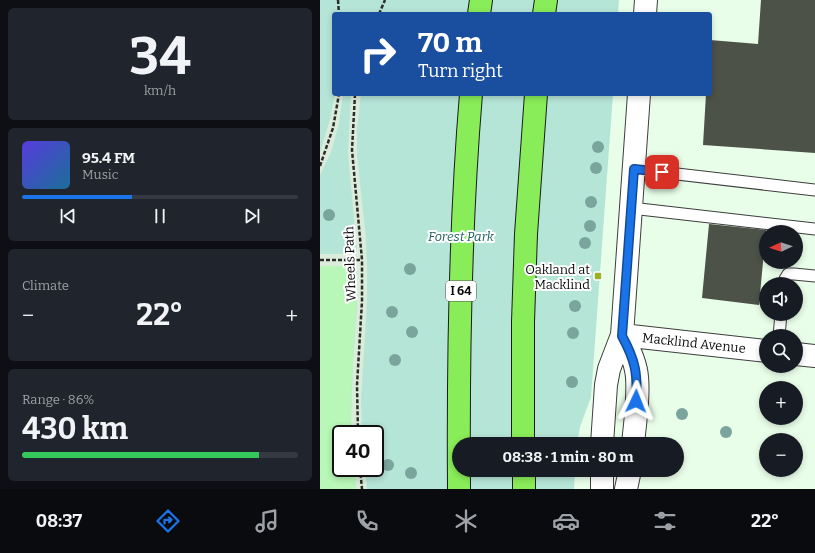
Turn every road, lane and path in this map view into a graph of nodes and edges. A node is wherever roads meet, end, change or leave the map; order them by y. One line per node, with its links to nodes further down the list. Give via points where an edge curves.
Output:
1 (338, 0): 6 (path)
2 (385, 0): 7 (path)
3 (480, 0): 8 (highway)
4 (546, 0): 9 (highway)
5 (646, 0): 10 (street)
6 (339, 12)
7 (380, 12)
8 (479, 12)
9 (544, 12)
10 (645, 12)
11 (339, 96): 16 (path, via 333,128)
12 (355, 96): 22 (path, Wheels Path, via 353,174)
13 (472, 96): 38 (highway, I 64, via 462,234)
14 (536, 96): 30 (highway, via 525,242)
15 (639, 96): 17 (street)
16 (320, 166)
17 (634, 169): 18 (lane); 19 (street)
18 (815, 190)
19 (631, 208): 20 (lane); 25 (street)
20 (815, 229)
21 (320, 260): 22 (path)
22 (362, 260): 29 (path, Wheels Path)
23 (815, 276): 24 (lane, via 788,274)
24 (786, 277)
25 (622, 336): 26 (street, Macklind Avenue); 31 (street, via 609,369); 32 (street, via 637,370)
26 (759, 350)
27 (803, 355): 28 (street)
28 (815, 356)
29 (358, 425)
30 (523, 437)
31 (603, 437)
32 (634, 437)
33 (361, 477): 37 (path)
34 (524, 477): 39 (highway)
35 (602, 477): 40 (street)
36 (629, 477): 41 (street)
37 (362, 489)
38 (459, 489)
39 (524, 489)
40 (602, 489)
41 (626, 489)

